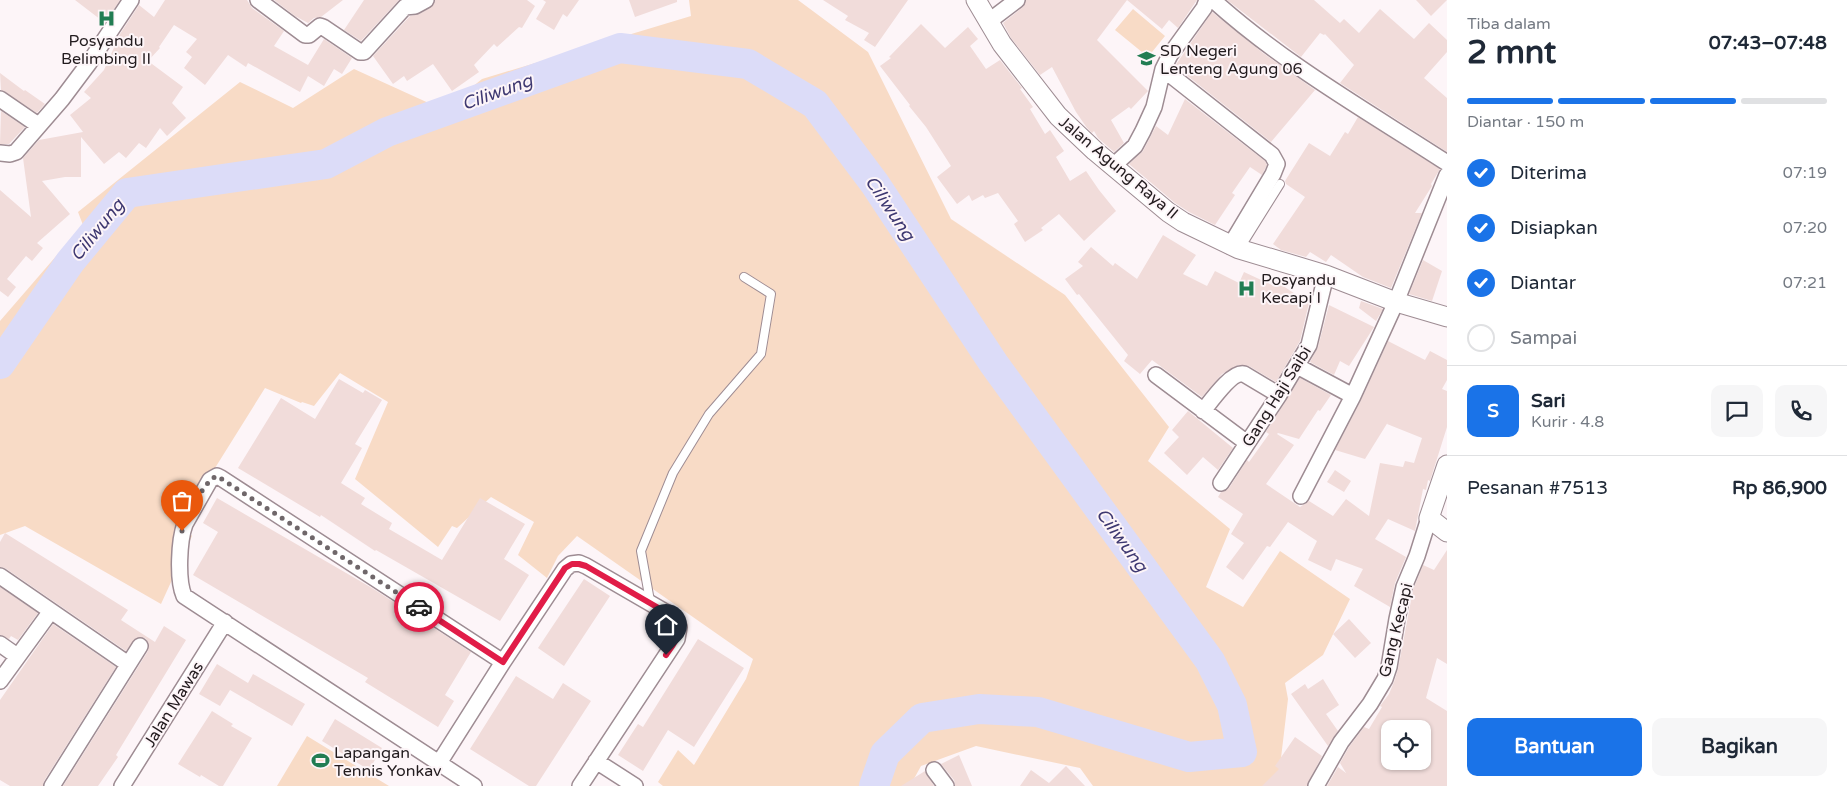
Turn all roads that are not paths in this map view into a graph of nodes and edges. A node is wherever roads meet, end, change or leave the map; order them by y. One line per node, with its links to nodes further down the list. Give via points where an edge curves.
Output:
1 (258, 0): 2 (street, via 305,35 320,26 360,52 364,52 405,7)
2 (426, 0)
3 (976, 0): 8 (street, Jalan Agung Raya II)
4 (1017, 0): 8 (street)
5 (1207, 0): 9 (street)
6 (1213, 0): 13 (street, via 1273,50)
7 (125, 2): 11 (street, via 89,64)
8 (988, 22): 14 (street, Jalan Agung Raya II, via 1058,116)
9 (1163, 69): 14 (street, via 1154,107 1143,132 1135,146); 17 (street, via 1272,155 1277,164)
10 (0, 99): 11 (street)
11 (38, 125): 12 (street, via 16,152)
12 (0, 153)
13 (1447, 162)
14 (1113, 166): 17 (street, Jalan Agung Raya II, via 1176,217)
15 (1447, 175): 20 (street)
16 (1280, 184): 17 (lane)
17 (1234, 248): 18 (street, Jalan Agung Raya II)
18 (1326, 275): 20 (street, Jalan Agung Raya II); 22 (street, Gang Haji Saibi, via 1309,345)
19 (744, 277): 34 (lane, via 771,294 761,354 709,414 672,473 641,551)
20 (1396, 302): 21 (street, Jalan Agung Raya II); 25 (street)
21 (1447, 318)
22 (1297, 366): 24 (street, Gang Haji Saibi); 25 (street)
23 (1156, 375): 26 (street)
24 (1279, 396): 26 (street, via 1239,373 1232,376); 27 (street, Gang Haji Saibi)
25 (1353, 396): 30 (street)
26 (1203, 410): 27 (street)
27 (1247, 443): 29 (street, Gang Haji Saibi)
28 (1447, 465): 31 (street)
29 (1221, 482)
30 (1301, 496)
31 (1429, 518): 32 (street); 52 (street, Gang Kecapi, via 1404,587 1385,679 1341,742)
32 (1447, 532)
33 (0, 576): 35 (street)
34 (650, 603): 40 (street, via 586,566 572,564 565,568); 43 (street, via 674,617 680,627 677,640)
35 (51, 611): 39 (street); 41 (street)
36 (225, 622): 40 (street, via 184,596 180,578 182,531 210,480 217,476); 44 (street); 47 (street, Jalan Mawas)
37 (0, 644): 39 (street)
38 (140, 646): 41 (street)
39 (17, 656): 42 (street)
40 (503, 662): 44 (street)
41 (128, 664): 46 (street)
42 (0, 681)
43 (596, 761): 49 (street); 50 (street)
44 (439, 763): 48 (street)
45 (934, 770): 51 (street)
46 (52, 786)
47 (122, 786)
48 (474, 786)
49 (580, 786)
50 (635, 786)
51 (946, 786)
52 (1316, 786)

